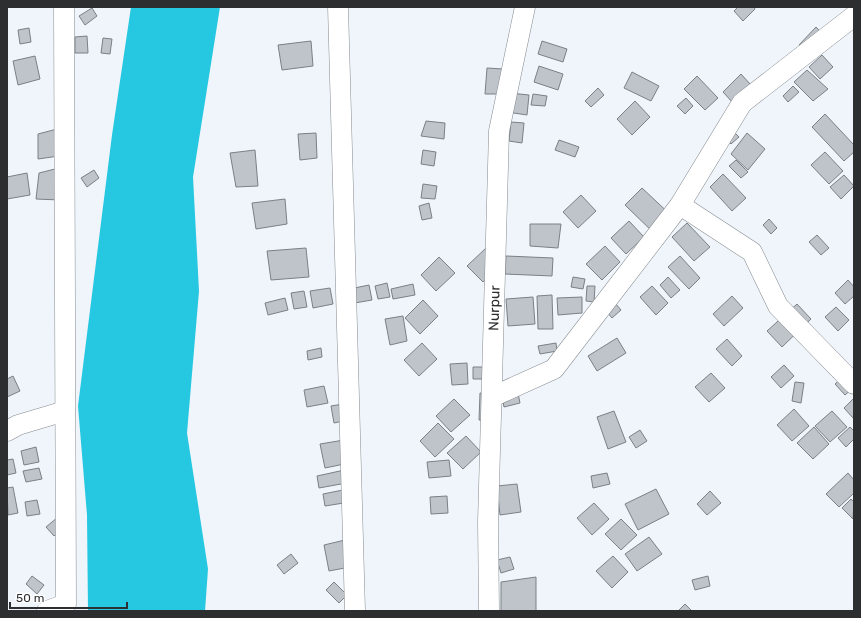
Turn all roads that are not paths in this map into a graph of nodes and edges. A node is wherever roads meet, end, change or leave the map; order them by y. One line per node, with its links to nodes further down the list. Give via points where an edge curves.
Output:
1 (64, 7): 8 (street)
2 (338, 7): 11 (street)
3 (525, 7): 7 (street, Nurpur, via 500,131)
4 (854, 16): 5 (street, via 742,103)
5 (680, 206): 6 (street, via 752,252 778,306); 7 (street, via 554,369)
6 (854, 384)
7 (492, 397): 12 (street, Nurpur, via 488,522)
8 (65, 411): 9 (street, via 18,425); 10 (street, via 66,604)
9 (7, 431)
10 (47, 611)
11 (355, 611)
12 (489, 611)

